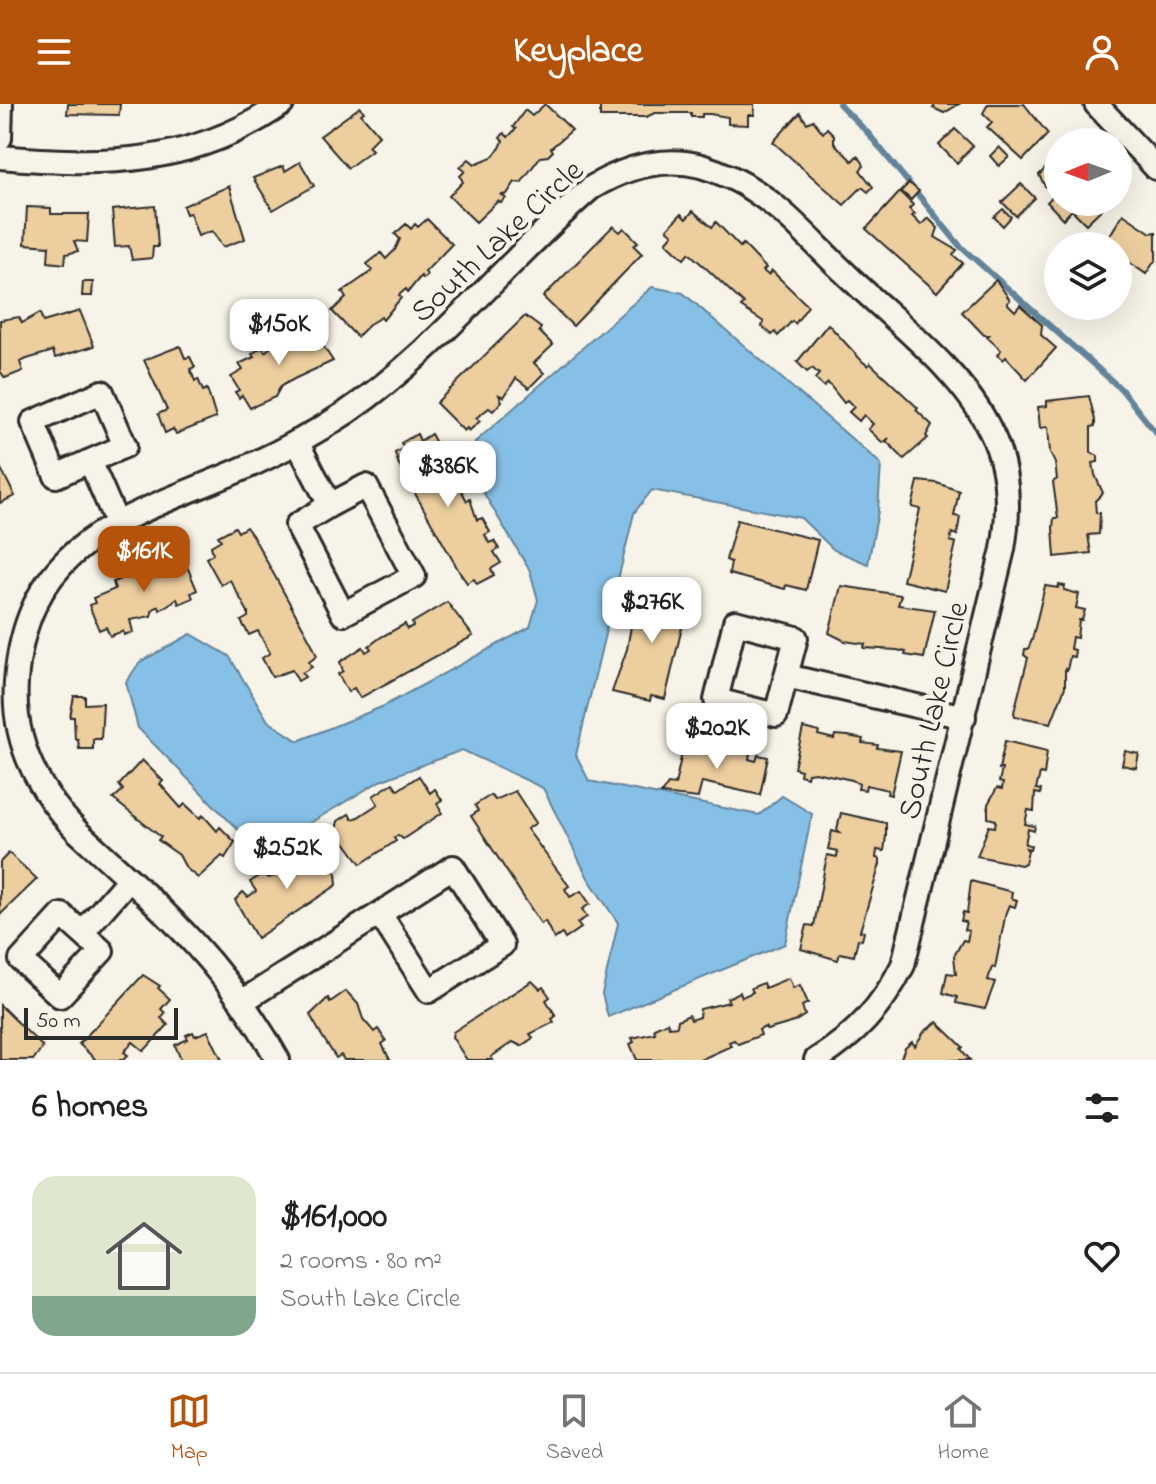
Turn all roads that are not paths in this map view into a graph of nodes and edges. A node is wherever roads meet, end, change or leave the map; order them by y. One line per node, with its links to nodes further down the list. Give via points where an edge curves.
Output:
1 (1, 104): 4 (street)
2 (282, 104): 5 (street, via 232,133 160,157 82,163)
3 (1096, 104): 6 (street)
4 (0, 138)
5 (0, 157)
6 (1156, 168)
7 (297, 442): 9 (street); 10 (street, South Lake Circle); 13 (street, South Lake Circle, via 345,413 424,352 591,188 612,175 657,163 686,163 730,176 775,207 961,385 992,432 1002,462 1008,521)
8 (90, 461): 10 (street)
9 (330, 505): 9 (street, via 297,525 343,614 414,576 366,486)
10 (116, 521): 12 (street, South Lake Circle, via 66,560 41,593)
11 (786, 676): 11 (street, via 796,638 735,622 716,700 776,715); 13 (street)
12 (8, 692): 14 (street, South Lake Circle)
13 (964, 717): 20 (street, South Lake Circle, via 903,965 861,1027)
14 (9, 728): 15 (street, South Lake Circle, via 60,814)
15 (129, 879): 17 (street); 18 (street, South Lake Circle, via 182,927)
16 (380, 914): 16 (street, via 453,867 502,945 429,991); 18 (street)
17 (82, 933)
18 (243, 1001): 19 (street, South Lake Circle)
19 (278, 1060)
20 (816, 1060)

